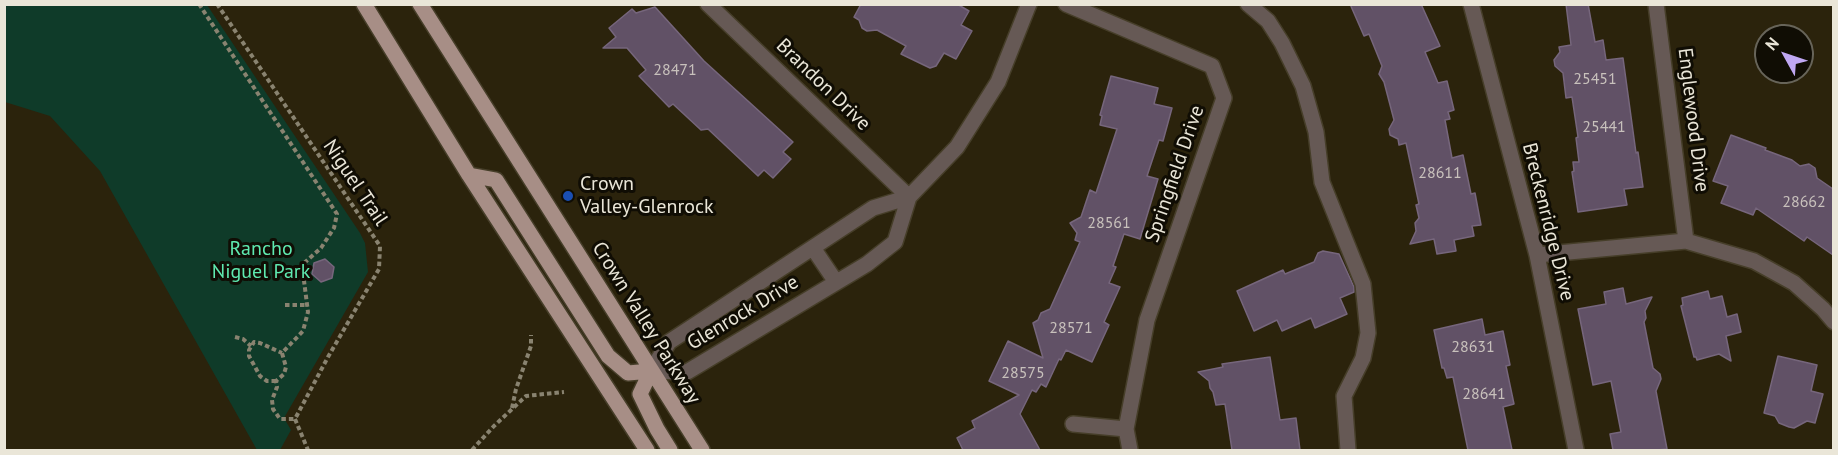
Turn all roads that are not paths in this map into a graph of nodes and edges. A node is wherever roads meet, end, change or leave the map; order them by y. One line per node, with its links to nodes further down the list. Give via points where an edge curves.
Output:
1 (364, 4): 9 (main road)
2 (420, 4): 16 (main road, Crown Valley Parkway)
3 (708, 4): 10 (street, Brandon Drive)
4 (1029, 4): 10 (street, Glenrock Drive, via 998,82 957,147)
5 (1066, 4): 18 (street, Springfield Drive, via 1212,66 1224,98 1147,320)
6 (1248, 4): 23 (street, via 1268,21 1303,86 1316,132 1322,182 1362,284 1368,333 1363,358 1344,396)
7 (1471, 4): 13 (street, Breckenridge Drive)
8 (1656, 4): 11 (street, Englewood Drive)
9 (469, 175): 16 (main road, via 496,180 608,356 628,372); 19 (main road)
10 (909, 197): 12 (street, Glenrock Drive, via 873,208); 14 (street, Glenrock Drive, via 895,242)
11 (1686, 241): 13 (street); 15 (street, via 1754,261 1784,277)
12 (813, 248): 14 (street); 16 (street, Glenrock Drive, via 669,342)
13 (1537, 255): 24 (street, Breckenridge Drive)
14 (836, 282): 16 (street, Glenrock Drive, via 687,372)
15 (1833, 322)
16 (651, 371): 20 (main road, via 640,394); 21 (main road, Crown Valley Parkway)
17 (1073, 424): 18 (street)
18 (1126, 429): 22 (street, Springfield Drive)
19 (647, 450)
20 (670, 450)
21 (702, 450)
22 (1130, 450)
23 (1348, 450)
24 (1576, 450)

